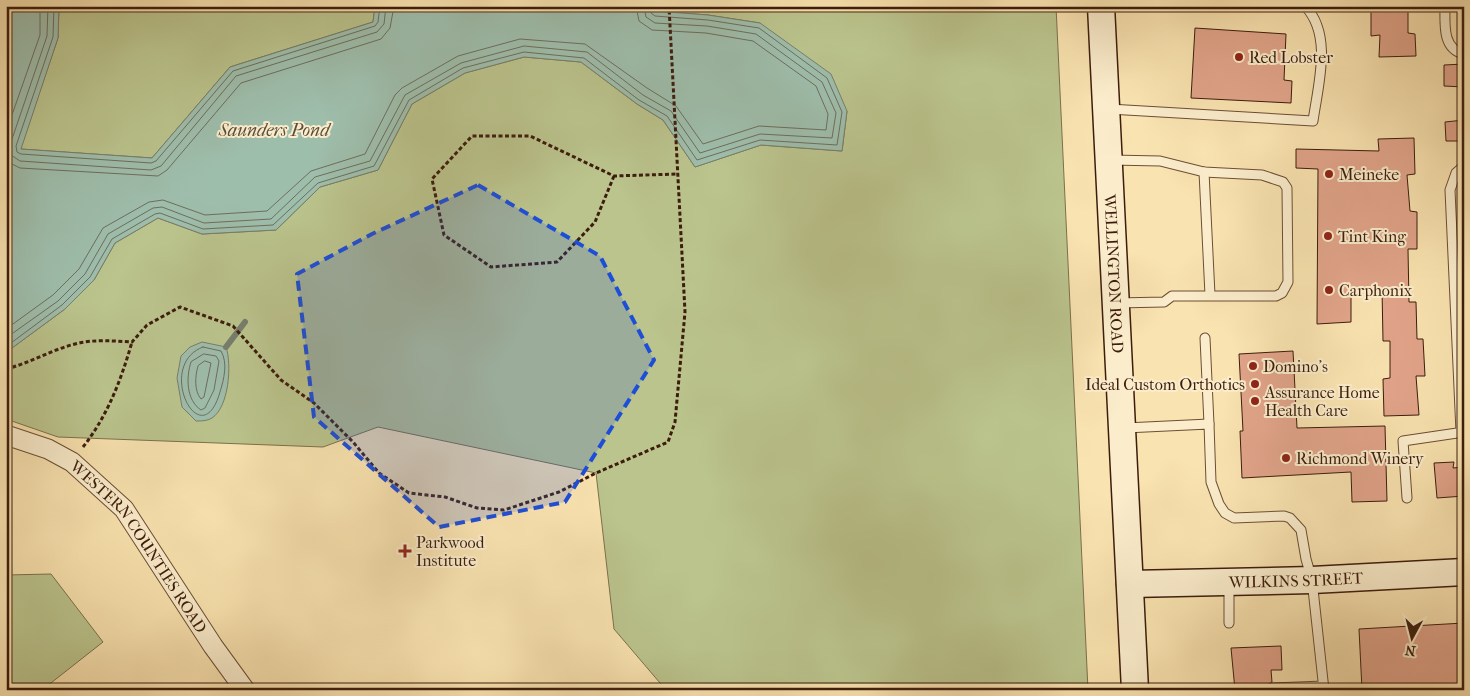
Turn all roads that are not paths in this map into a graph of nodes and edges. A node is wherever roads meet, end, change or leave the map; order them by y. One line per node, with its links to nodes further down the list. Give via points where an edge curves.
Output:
1 (1101, 6): 5 (main road, WELLINGTON ROAD)
2 (1305, 6): 5 (lane, via 1316,21 1322,57 1313,121)
3 (1445, 6): 4 (lane, via 1448,42)
4 (1464, 54)
5 (1106, 109): 6 (main road, WELLINGTON ROAD)
6 (1108, 160): 8 (lane, via 1160,161); 10 (main road, WELLINGTON ROAD)
7 (1464, 166): 14 (lane, via 1456,173 1450,190)
8 (1204, 172): 9 (lane); 9 (lane, via 1262,175 1283,182 1287,188 1286,289 1276,296)
9 (1210, 295): 10 (lane, via 1172,296 1164,302)
10 (1116, 303): 13 (main road, WELLINGTON ROAD)
11 (1205, 338): 12 (lane)
12 (1209, 424): 13 (lane); 18 (lane, via 1211,482 1222,508 1234,518 1290,518 1301,530)
13 (1122, 428): 20 (main road, WELLINGTON ROAD)
14 (1462, 432): 16 (lane, via 1403,441)
15 (6, 435): 24 (street, WESTERN COUNTIES ROAD, via 48,449 72,462 124,509)
16 (1407, 498)
17 (1464, 572): 18 (main road, WILKINS STREET)
18 (1312, 580): 19 (main road, WILKINS STREET); 23 (lane)
19 (1229, 582): 20 (main road, WILKINS STREET); 21 (lane)
20 (1130, 584): 25 (main road, WELLINGTON ROAD)
21 (1229, 623)
22 (1272, 688): 23 (lane)
23 (1324, 688)
24 (245, 690)
25 (1135, 690)

